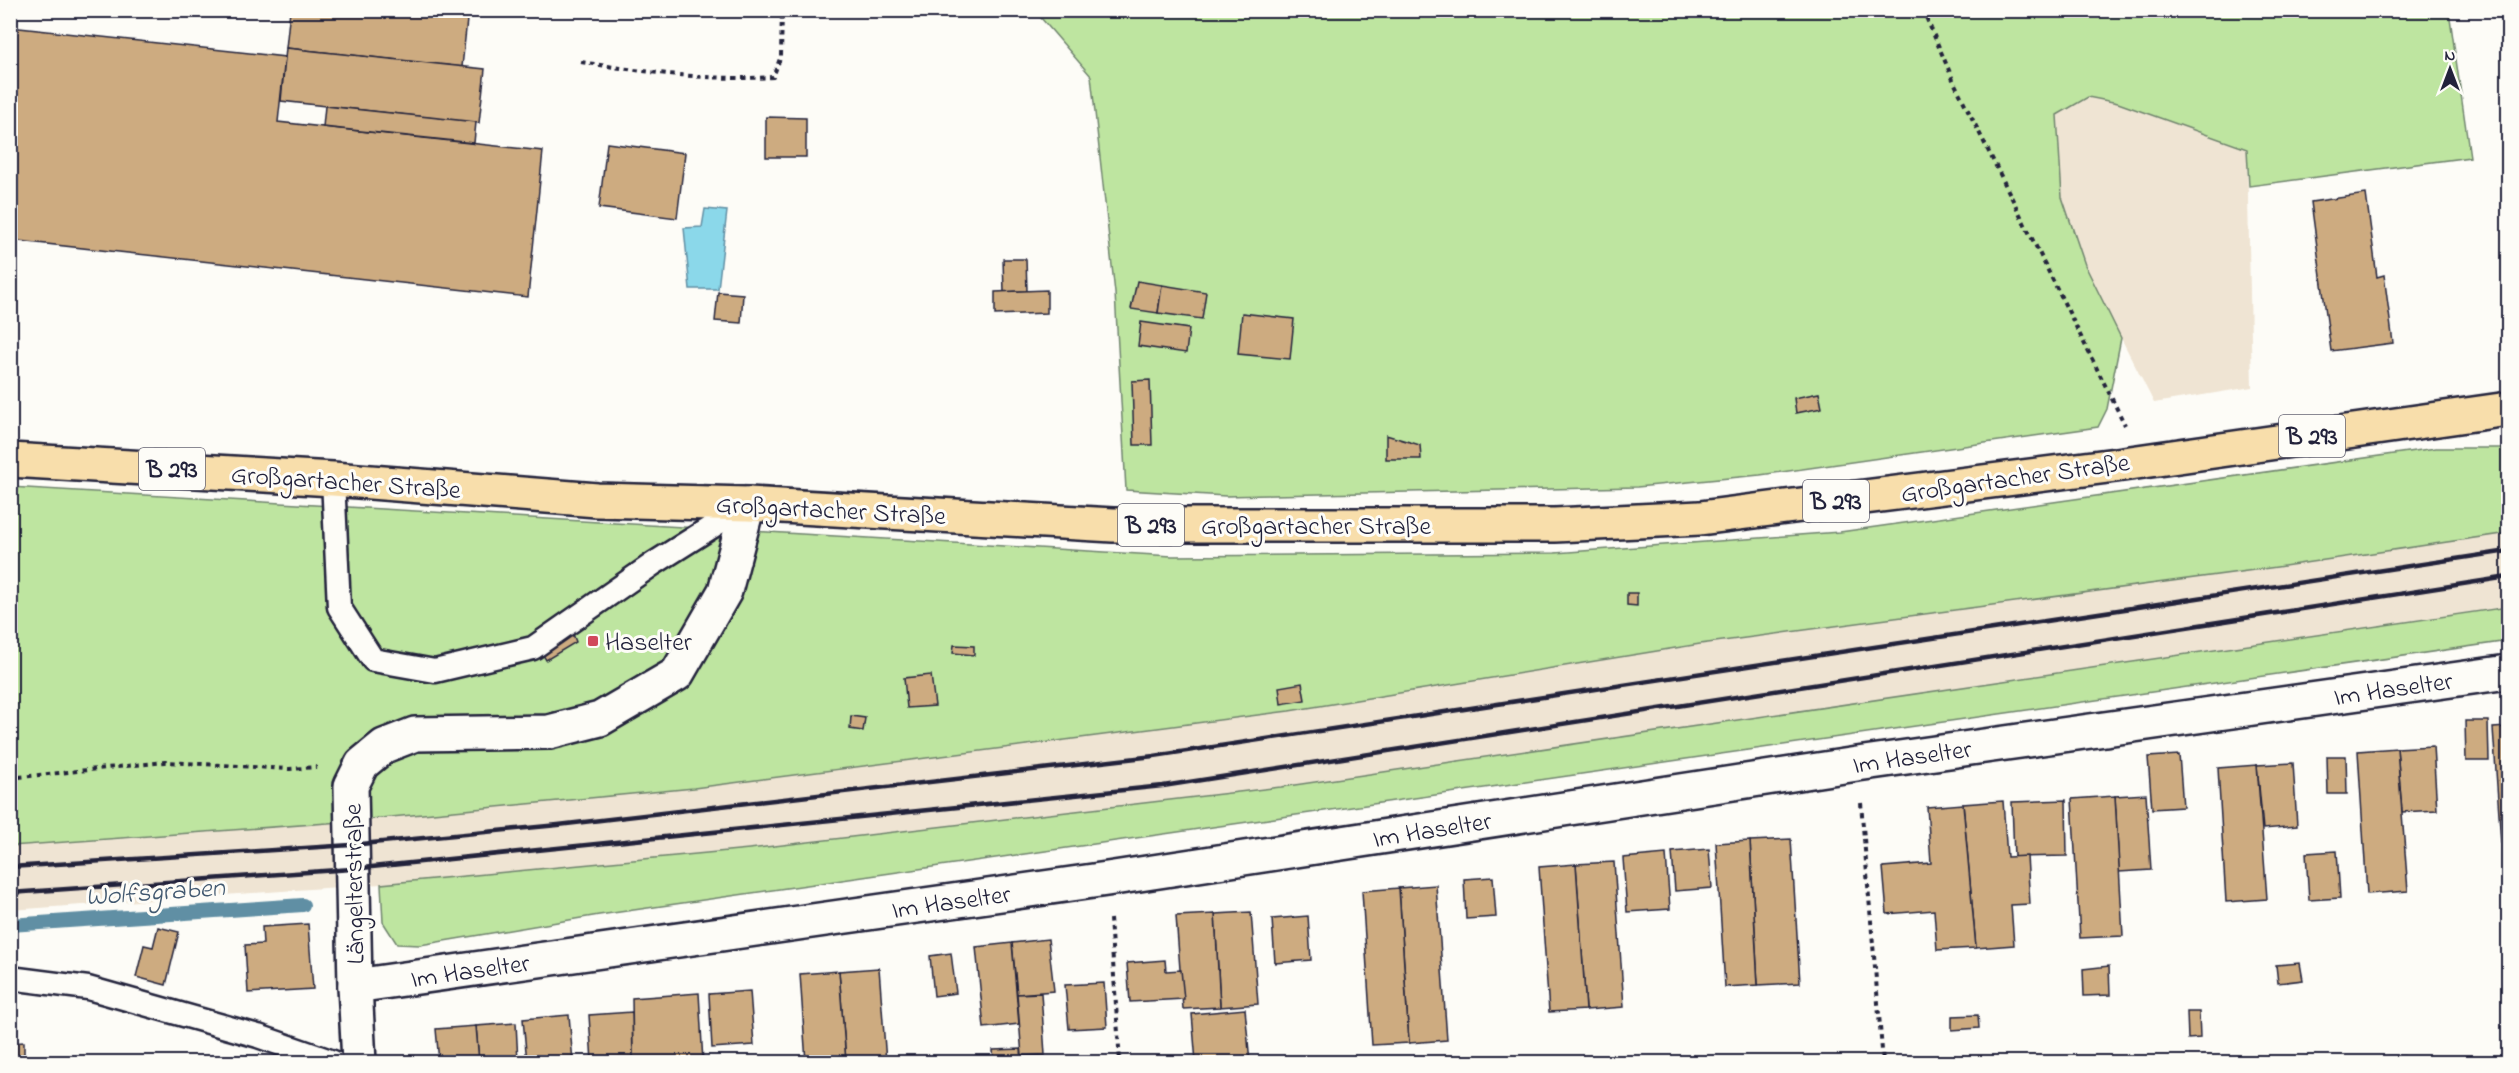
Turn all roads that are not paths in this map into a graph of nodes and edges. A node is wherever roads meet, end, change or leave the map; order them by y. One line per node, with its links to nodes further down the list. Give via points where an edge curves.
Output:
1 (2508, 409): 4 (main road, Großgartacher Straße / B 293, via 1700,518 1556,525 1113,525)
2 (10, 460): 3 (main road, Großgartacher Straße / B 293)
3 (333, 479): 4 (main road, Großgartacher Straße / B 293, via 597,500); 4 (lane, via 339,608 374,660 435,671 533,648 653,564)
4 (748, 504): 7 (street, Längelterstraße, via 725,591 677,674 600,719 549,732 415,734 384,746 362,764 351,786)
5 (2508, 672): 7 (street, Im Haselter)
6 (10, 978): 8 (lane, via 88,988 258,1036)
7 (355, 986): 9 (street, Längelterstraße)
8 (333, 1062)
9 (359, 1062)

